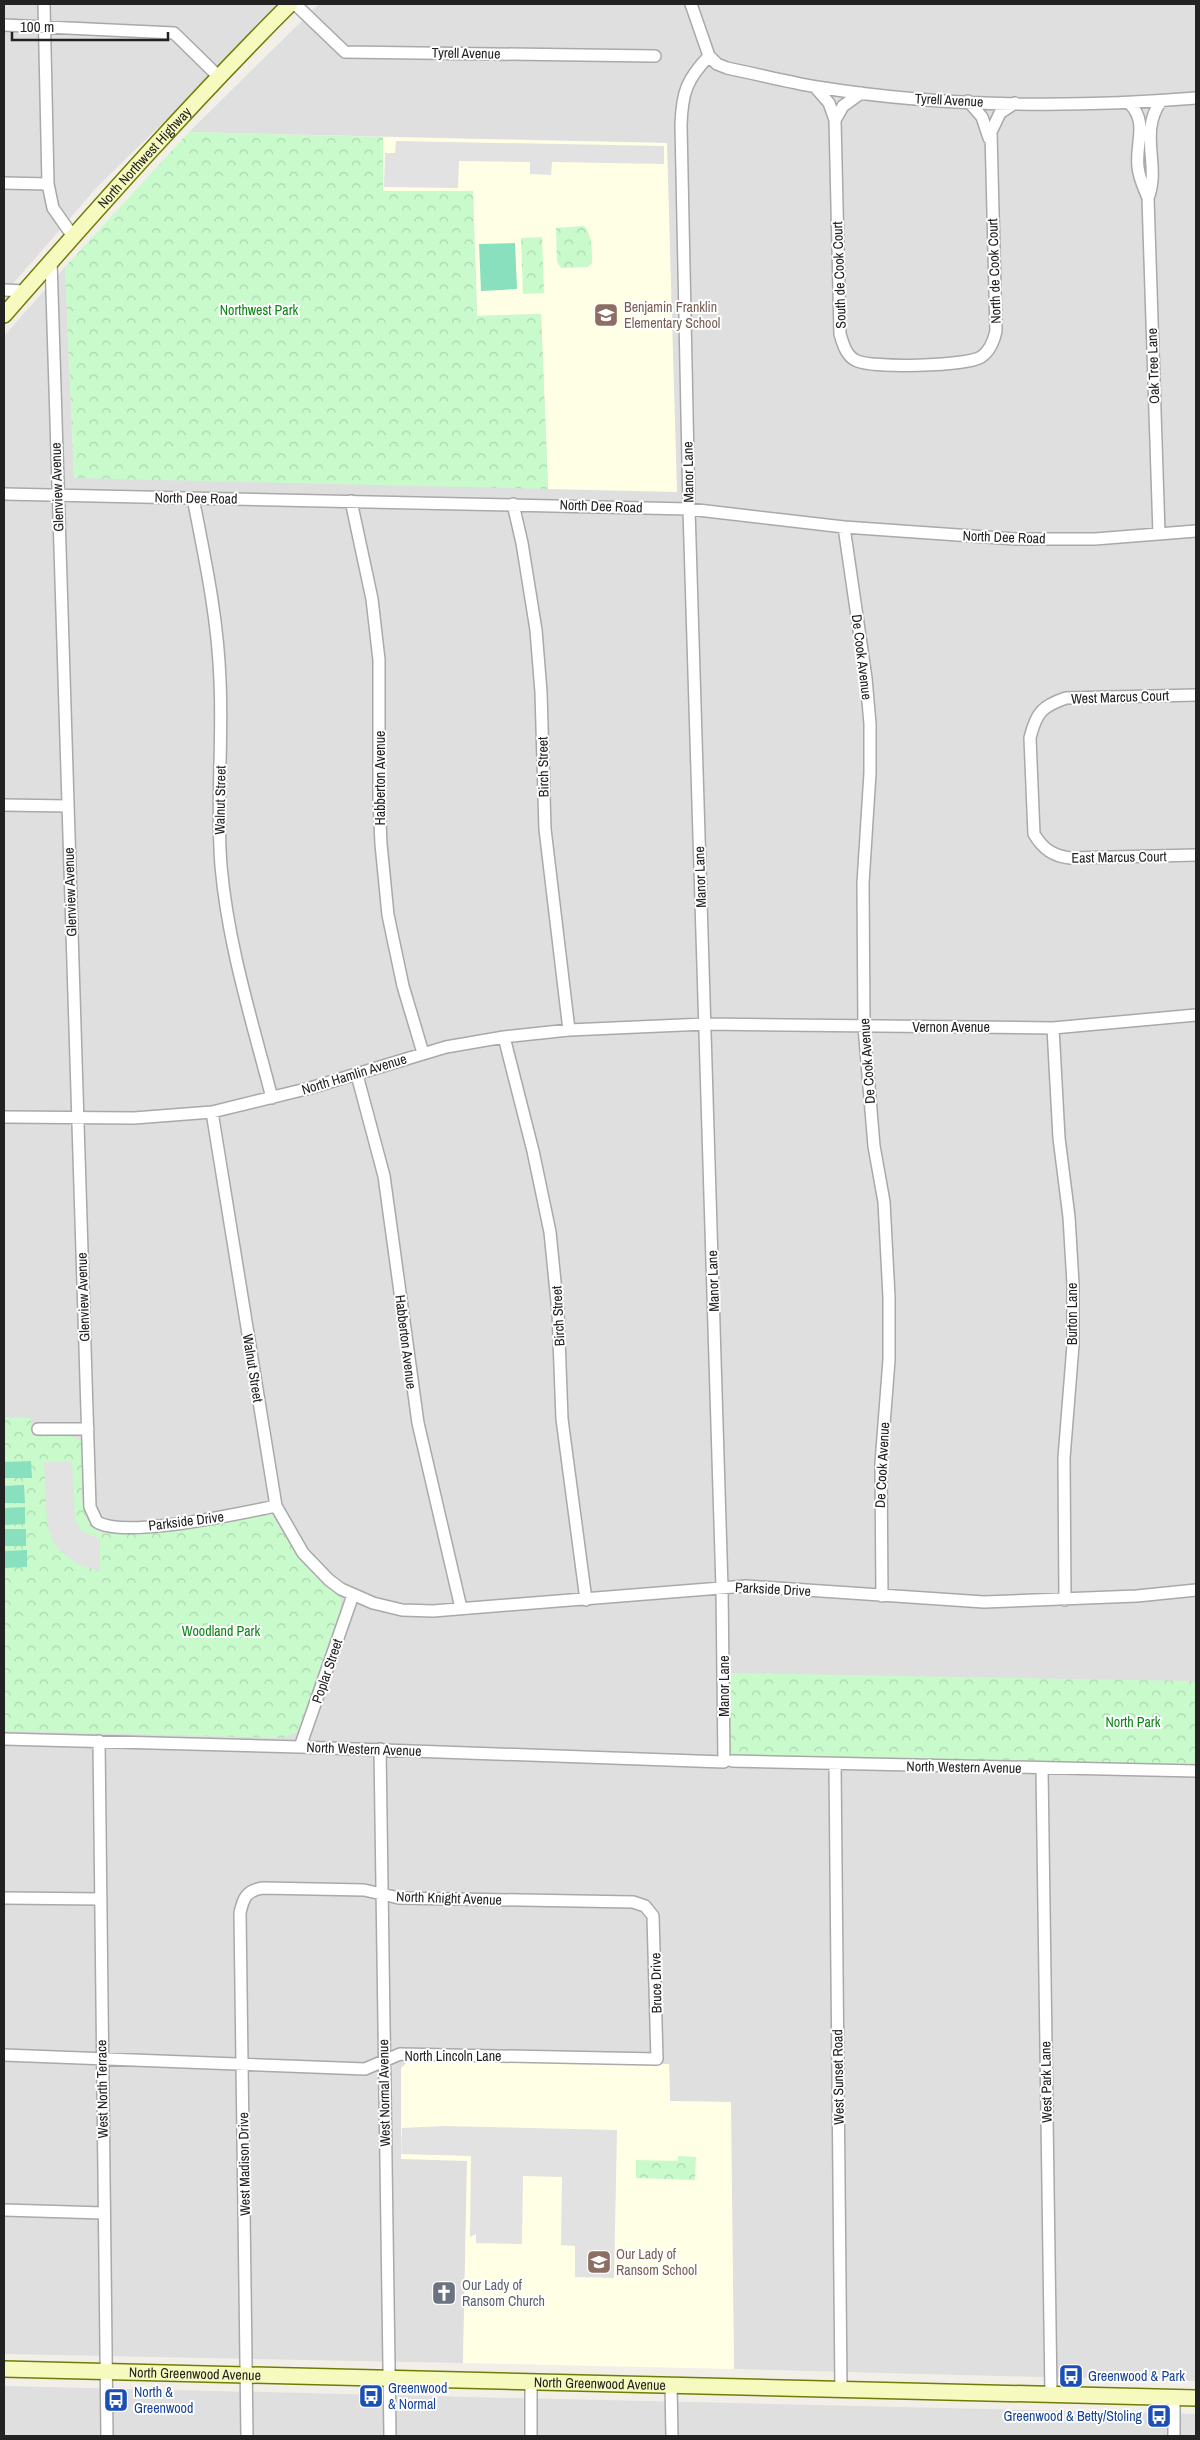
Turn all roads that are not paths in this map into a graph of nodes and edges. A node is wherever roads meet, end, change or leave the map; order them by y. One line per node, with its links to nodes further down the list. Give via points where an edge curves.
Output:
1 (44, 4): 6 (street)
2 (290, 4): 9 (main road, North Northwest Highway)
3 (296, 4): 7 (street, Tyrell Avenue, via 345,52)
4 (691, 4): 8 (street)
5 (4, 25): 6 (street)
6 (45, 26): 9 (street, via 174,33); 20 (street)
7 (655, 56)
8 (710, 56): 10 (street, Tyrell Avenue, via 727,68); 33 (street, Manor Lane, via 693,73 682,105)
9 (218, 76): 22 (main road, North Northwest Highway)
10 (815, 87): 11 (street, Tyrell Avenue); 17 (street, South de Cook Court, via 829,103)
11 (861, 93): 13 (street, Tyrell Avenue); 17 (street, via 843,106)
12 (1196, 98): 14 (street, Tyrell Avenue)
13 (968, 101): 15 (street, Tyrell Avenue); 18 (street, North de Cook Court, via 986,125)
14 (1161, 101): 16 (street, Tyrell Avenue); 21 (street, Oak Tree Lane, via 1149,126 1151,186)
15 (1015, 103): 16 (street, Tyrell Avenue); 18 (street, North de Cook Court, via 1006,107 996,119)
16 (1129, 103): 21 (street, Oak Tree Lane, via 1139,116 1138,168)
17 (835, 120): 27 (street, South de Cook Court, via 840,334 843,344 849,356 857,361)
18 (990, 147): 27 (street, North de Cook Court, via 994,340 982,356 971,362)
19 (4, 182): 20 (street)
20 (48, 184): 22 (street, via 53,208)
21 (1148, 198): 36 (street, Oak Tree Lane)
22 (72, 235): 23 (main road, North Northwest Highway)
23 (51, 260): 25 (main road, North Northwest Highway); 29 (street, Glenview Avenue)
24 (4, 290): 25 (street)
25 (24, 291): 26 (main road, North Northwest Highway)
26 (4, 314)
27 (919, 365)
28 (4, 494): 29 (street, North Dee Road)
29 (57, 494): 30 (street, North Dee Road); 40 (street, Glenview Avenue)
30 (193, 498): 31 (street, North Dee Road); 50 (street, Walnut Street, via 216,620 221,714 219,835 225,898 237,963)
31 (351, 501): 32 (street, North Dee Road); 48 (street, Habberton Avenue, via 372,598 379,660 379,799 388,915 403,986)
32 (513, 504): 33 (street, North Dee Road); 46 (street, Birch Street, via 536,630 545,829)
33 (689, 509): 34 (street, North Dee Road); 43 (street, Manor Lane)
34 (844, 527): 36 (street, North Dee Road, via 1015,539); 44 (street, De Cook Avenue, via 870,724 870,782 863,883)
35 (1196, 531): 36 (street, North Dee Road)
36 (1159, 534)
37 (1196, 695): 38 (street, West Marcus Court, via 1066,698 1048,704 1033,724 1030,738)
38 (1032, 792): 41 (street, East Marcus Court, via 1034,834 1040,844 1057,856)
39 (4, 804): 40 (street)
40 (68, 806): 53 (street, Glenview Avenue)
41 (1196, 855)
42 (1196, 1015): 45 (street, Vernon Avenue)
43 (704, 1024): 44 (street, Vernon Avenue); 46 (street, North Hamlin Avenue); 58 (street, Manor Lane)
44 (864, 1027): 45 (street, Vernon Avenue); 61 (street, De Cook Avenue, via 874,1146 884,1202 889,1289 889,1360 881,1463)
45 (1053, 1028): 63 (street, Burton Lane, via 1058,1130 1069,1217 1073,1284 1073,1345 1064,1481)
46 (569, 1030): 47 (street, North Hamlin Avenue)
47 (504, 1037): 48 (street, North Hamlin Avenue); 62 (street, Birch Street, via 550,1232 558,1312 562,1419)
48 (423, 1053): 49 (street, North Hamlin Avenue)
49 (357, 1075): 50 (street, North Hamlin Avenue); 64 (street, Habberton Avenue, via 384,1176 418,1423)
50 (272, 1098): 51 (street, North Hamlin Avenue)
51 (212, 1112): 53 (street, North Hamlin Avenue); 56 (street, Walnut Street)
52 (4, 1117): 53 (street, North Hamlin Avenue)
53 (77, 1119): 55 (street, Glenview Avenue)
54 (38, 1429): 55 (street)
55 (88, 1429): 57 (street, Glenview Avenue, via 90,1506)
56 (276, 1506): 57 (street, Parkside Drive, via 211,1520 152,1526 112,1526); 60 (street, Walnut Street, via 303,1554 329,1580)
57 (97, 1522)
58 (722, 1588): 61 (street, Parkside Drive, via 760,1586); 62 (street, Parkside Drive); 69 (street, Manor Lane)
59 (1196, 1590): 63 (street, Parkside Drive)
60 (353, 1594): 64 (street, Parkside Drive, via 402,1610); 67 (street, Poplar Street)
61 (882, 1596): 63 (street, Parkside Drive, via 984,1602)
62 (586, 1600): 64 (street, Parkside Drive)
63 (1065, 1600)
64 (461, 1608)
65 (4, 1739): 66 (street, North Western Avenue)
66 (99, 1741): 67 (street, North Western Avenue); 76 (street, West North Terrace)
67 (300, 1747): 68 (street, North Western Avenue)
68 (380, 1749): 69 (street, North Western Avenue); 74 (street, West Normal Avenue)
69 (728, 1761): 70 (street, North Western Avenue)
70 (835, 1764): 71 (street, North Western Avenue); 91 (street, West Sunset Road)
71 (1042, 1768): 72 (street, North Western Avenue); 92 (street, West Park Lane)
72 (1196, 1772)
73 (247, 1893): 74 (street, North Knight Avenue, via 262,1888 364,1890); 82 (street, West Madison Drive, via 240,1913)
74 (382, 1895): 77 (street, North Knight Avenue, via 399,1898 633,1902); 81 (street, West Normal Avenue)
75 (4, 1898): 76 (street)
76 (101, 1899): 79 (street, West North Terrace)
77 (649, 1910): 80 (street, Bruce Drive, via 655,1922)
78 (4, 2055): 79 (street, North Lincoln Lane)
79 (102, 2059): 82 (street, North Lincoln Lane); 84 (street, West North Terrace)
80 (656, 2059): 81 (street, North Lincoln Lane, via 400,2054)
81 (383, 2062): 82 (street, North Lincoln Lane, via 365,2069); 88 (street, West Normal Avenue)
82 (243, 2064): 87 (street, West Madison Drive)
83 (4, 2210): 84 (street)
84 (103, 2213): 86 (street, West North Terrace)
85 (4, 2369): 86 (main road, North Greenwood Avenue)
86 (106, 2371): 87 (main road, North Greenwood Avenue); 95 (street, West North Terrace)
87 (246, 2375): 88 (main road, North Greenwood Avenue); 96 (street, West Madison Drive)
88 (389, 2378): 89 (main road, North Greenwood Avenue); 97 (street, West Normal Avenue)
89 (531, 2382): 90 (main road, North Greenwood Avenue); 98 (street)
90 (670, 2385): 91 (main road, North Greenwood Avenue); 99 (street)
91 (841, 2390): 92 (main road, North Greenwood Avenue)
92 (1051, 2395): 93 (main road, North Greenwood Avenue)
93 (1174, 2398): 94 (main road, North Greenwood Avenue); 100 (street)
94 (1196, 2398)
95 (107, 2436)
96 (247, 2436)
97 (390, 2436)
98 (531, 2436)
99 (672, 2436)
100 (1174, 2436)

